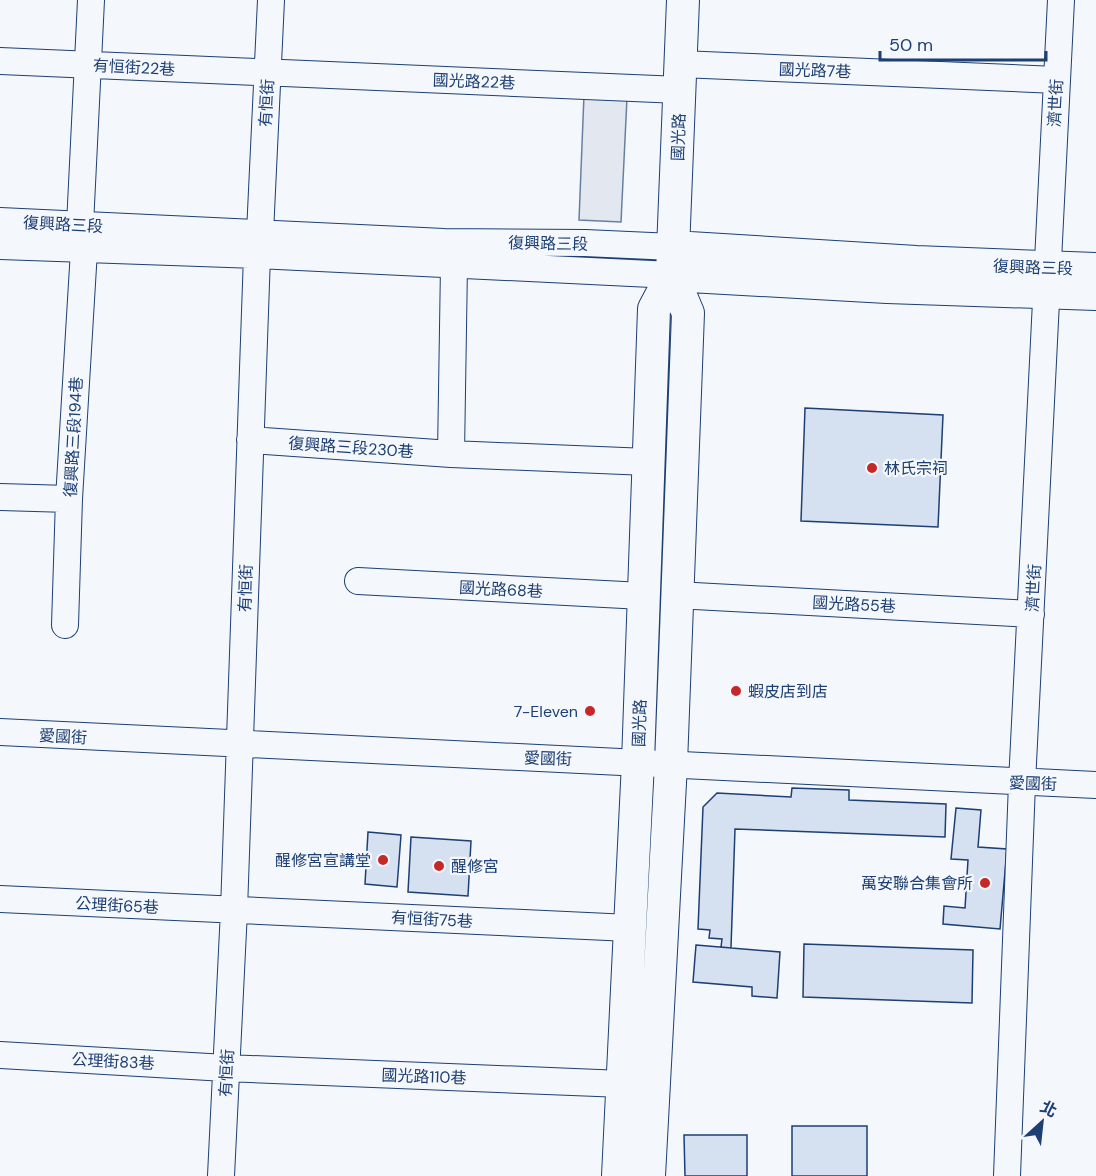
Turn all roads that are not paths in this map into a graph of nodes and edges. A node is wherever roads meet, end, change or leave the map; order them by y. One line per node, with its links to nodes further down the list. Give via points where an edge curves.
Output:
1 (91, 0): 6 (street)
2 (270, 0): 7 (street, 有恒街)
3 (683, 0): 8 (main road, 國光路)
4 (1060, 0): 9 (street, 濟世街)
5 (0, 61): 6 (street, 有恒街22巷)
6 (88, 65): 7 (street, 有恒街22巷); 11 (street)
7 (267, 74): 8 (street, 國光路22巷); 12 (street, 有恒街)
8 (680, 77): 9 (street, 國光路7巷); 15 (main road, 國光路)
9 (1057, 80): 18 (street, 濟世街)
10 (0, 221): 11 (street, 復興路三段)
11 (80, 225): 12 (street, 復興路三段)
12 (258, 244): 14 (street, 復興路三段); 15 (street, 復興路三段, via 585,243); 16 (street, 復興路三段); 20 (street, 有恒街)
13 (0, 246): 14 (street, 復興路三段)
14 (84, 250): 24 (street, 復興路三段194巷)
15 (672, 261): 16 (street, 復興路三段); 18 (main road, 復興路三段, via 887,287); 22 (main road, 國光路, via 654,309); 26 (main road, 國光路, via 688,313)
16 (454, 265): 21 (street)
17 (1096, 269): 18 (main road, 復興路三段)
18 (1046, 280): 19 (main road, 復興路三段); 28 (street, 濟世街)
19 (1096, 294)
20 (250, 440): 21 (street, 復興路三段230巷); 31 (street, 有恒街)
21 (452, 454): 22 (street, 復興路三段230巷)
22 (648, 462): 27 (main road, 國光路)
23 (0, 497): 24 (street)
24 (69, 499): 29 (street, 復興路三段194巷)
25 (358, 581): 27 (street, 國光路68巷)
26 (676, 595): 28 (street, 國光路55巷); 33 (main road, 國光路)
27 (643, 596): 32 (main road, 國光路)
28 (1031, 614): 34 (street, 濟世街)
29 (65, 625)
30 (0, 732): 31 (street, 愛國街)
31 (240, 745): 32 (street, 愛國街); 37 (street, 有恒街)
32 (638, 762): 33 (street, 愛國街); 38 (main road, 國光路)
33 (671, 764): 34 (street, 愛國街); 44 (main road, 國光路)
34 (1022, 783): 35 (street, 愛國街); 45 (street, 濟世街)
35 (1096, 785)
36 (0, 899): 37 (street, 公理街65巷)
37 (234, 910): 38 (street, 有恒街75巷); 40 (street, 有恒街)
38 (630, 928): 41 (main road, 國光路)
39 (0, 1055): 40 (street, 公理街83巷)
40 (226, 1068): 41 (street, 國光路110巷); 42 (street, 有恒街)
41 (623, 1084): 43 (main road, 國光路)
42 (221, 1176)
43 (618, 1176)
44 (649, 1176)
45 (1006, 1176)

